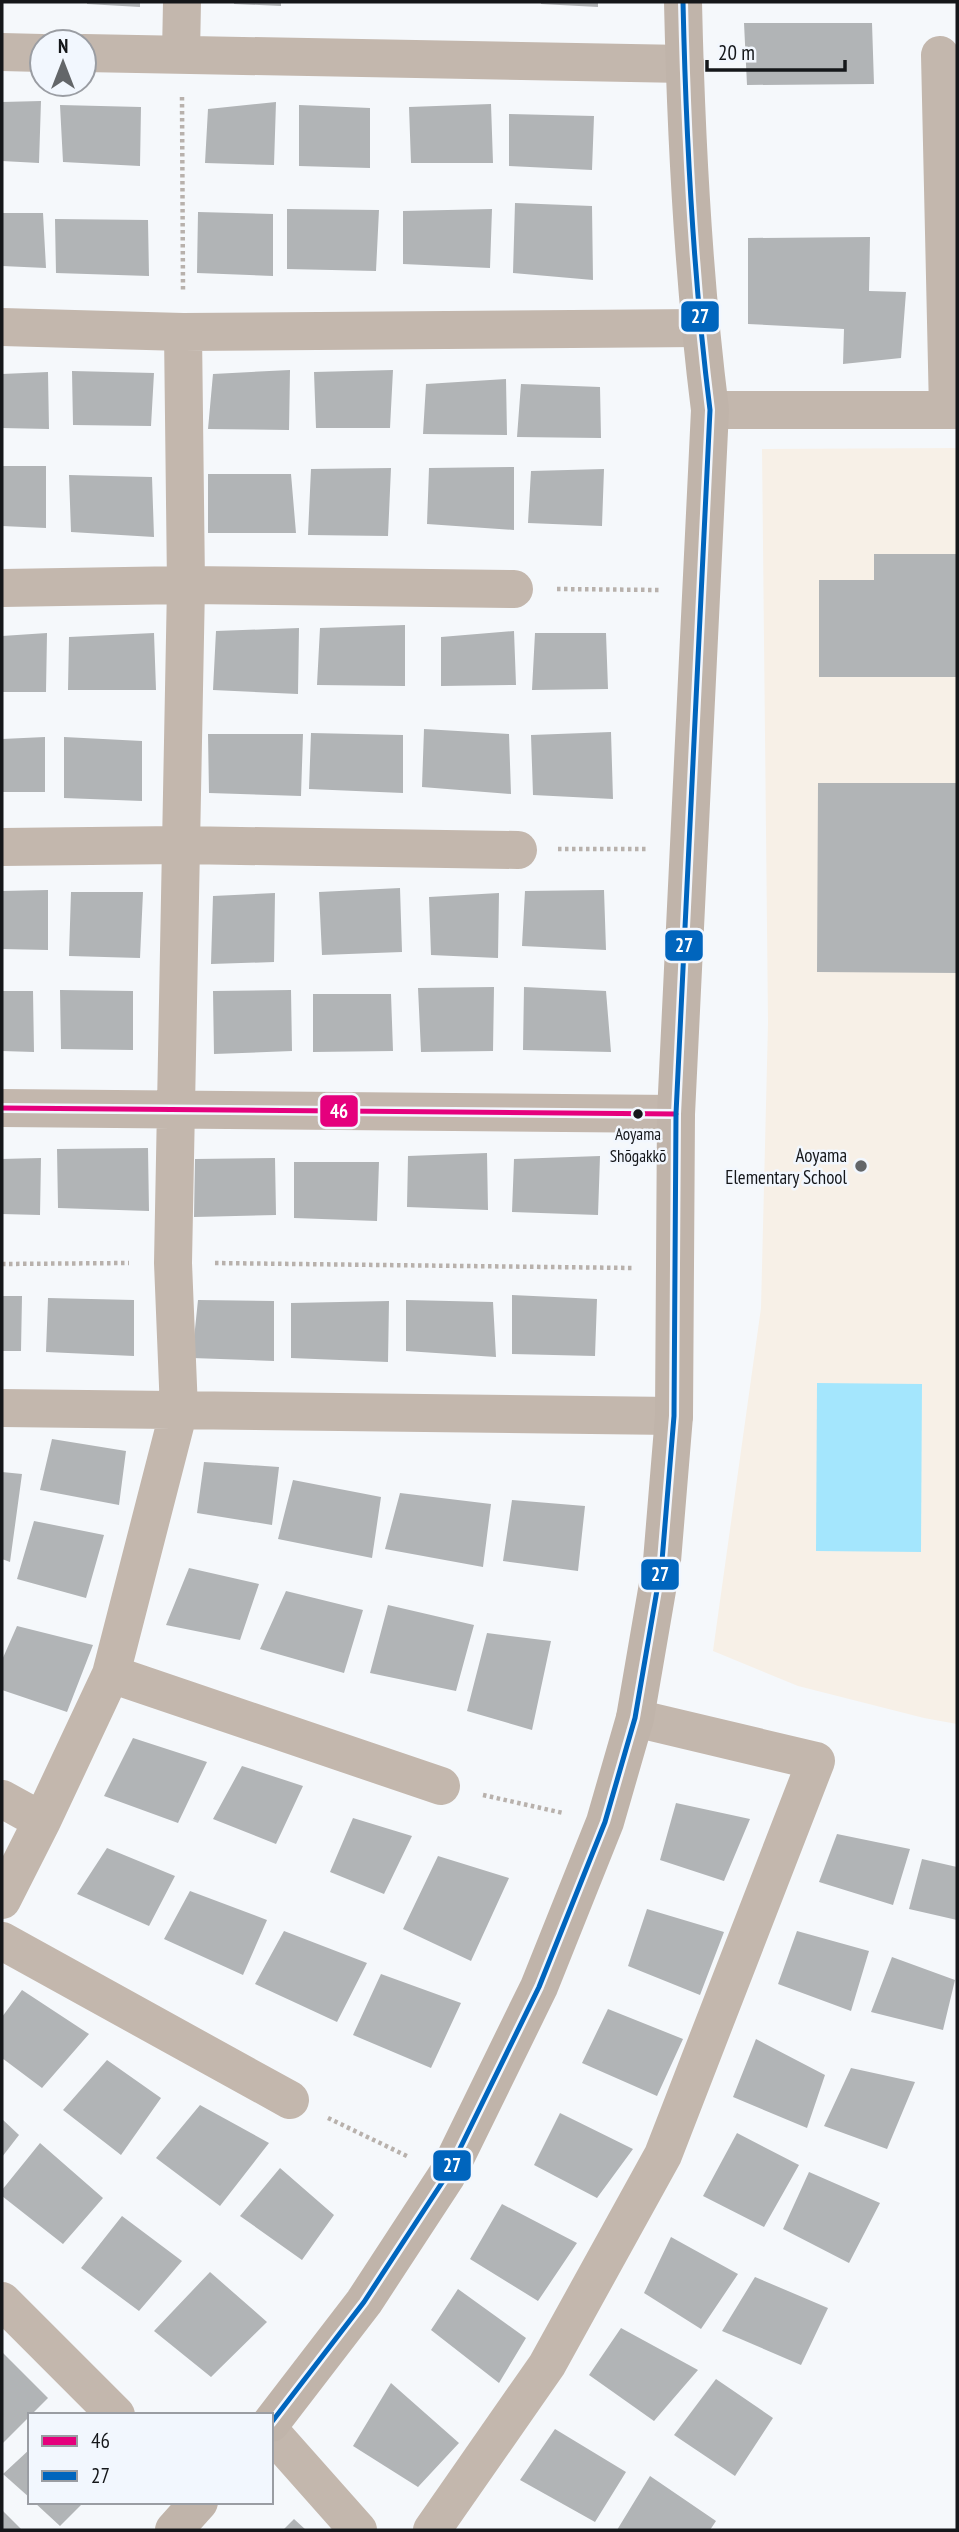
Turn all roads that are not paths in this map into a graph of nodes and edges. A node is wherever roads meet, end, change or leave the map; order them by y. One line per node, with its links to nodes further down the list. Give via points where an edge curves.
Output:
1 (182, 2): 6 (street)
2 (683, 2): 8 (street)
3 (2, 52): 4 (street)
4 (28, 53)
5 (98, 53): 6 (street)
6 (181, 54): 8 (street)
7 (940, 55): 13 (street)
8 (685, 64): 10 (street)
9 (2, 327): 11 (street)
10 (700, 328): 11 (street); 12 (street)
11 (183, 331): 14 (street)
12 (710, 410): 13 (street); 22 (street)
13 (952, 410)
14 (186, 584): 15 (street); 16 (street); 17 (street)
15 (2, 587)
16 (514, 589)
17 (180, 845): 18 (street); 19 (street); 21 (street)
18 (2, 847)
19 (518, 850)
20 (2, 1108): 21 (street)
21 (175, 1110): 22 (street); 24 (street, via 173,1263)
22 (676, 1114): 25 (street)
23 (2, 1408): 24 (street)
24 (179, 1410): 25 (street); 26 (street)
25 (674, 1416): 27 (street, via 662,1561)
26 (111, 1674): 28 (street); 30 (street)
27 (635, 1718): 36 (street, via 605,1822 540,1987 447,2175 364,2301); 41 (street, via 816,1761 663,2155 547,2365)
28 (441, 1786)
29 (2, 1799): 30 (street)
30 (42, 1821): 31 (street)
31 (2, 1900)
32 (2, 1941): 33 (street)
33 (290, 2100)
34 (2, 2301): 35 (street)
35 (114, 2413)
36 (273, 2420)
37 (273, 2434): 40 (street)
38 (197, 2504): 39 (street)
39 (174, 2530)
40 (358, 2530)
41 (432, 2530)

